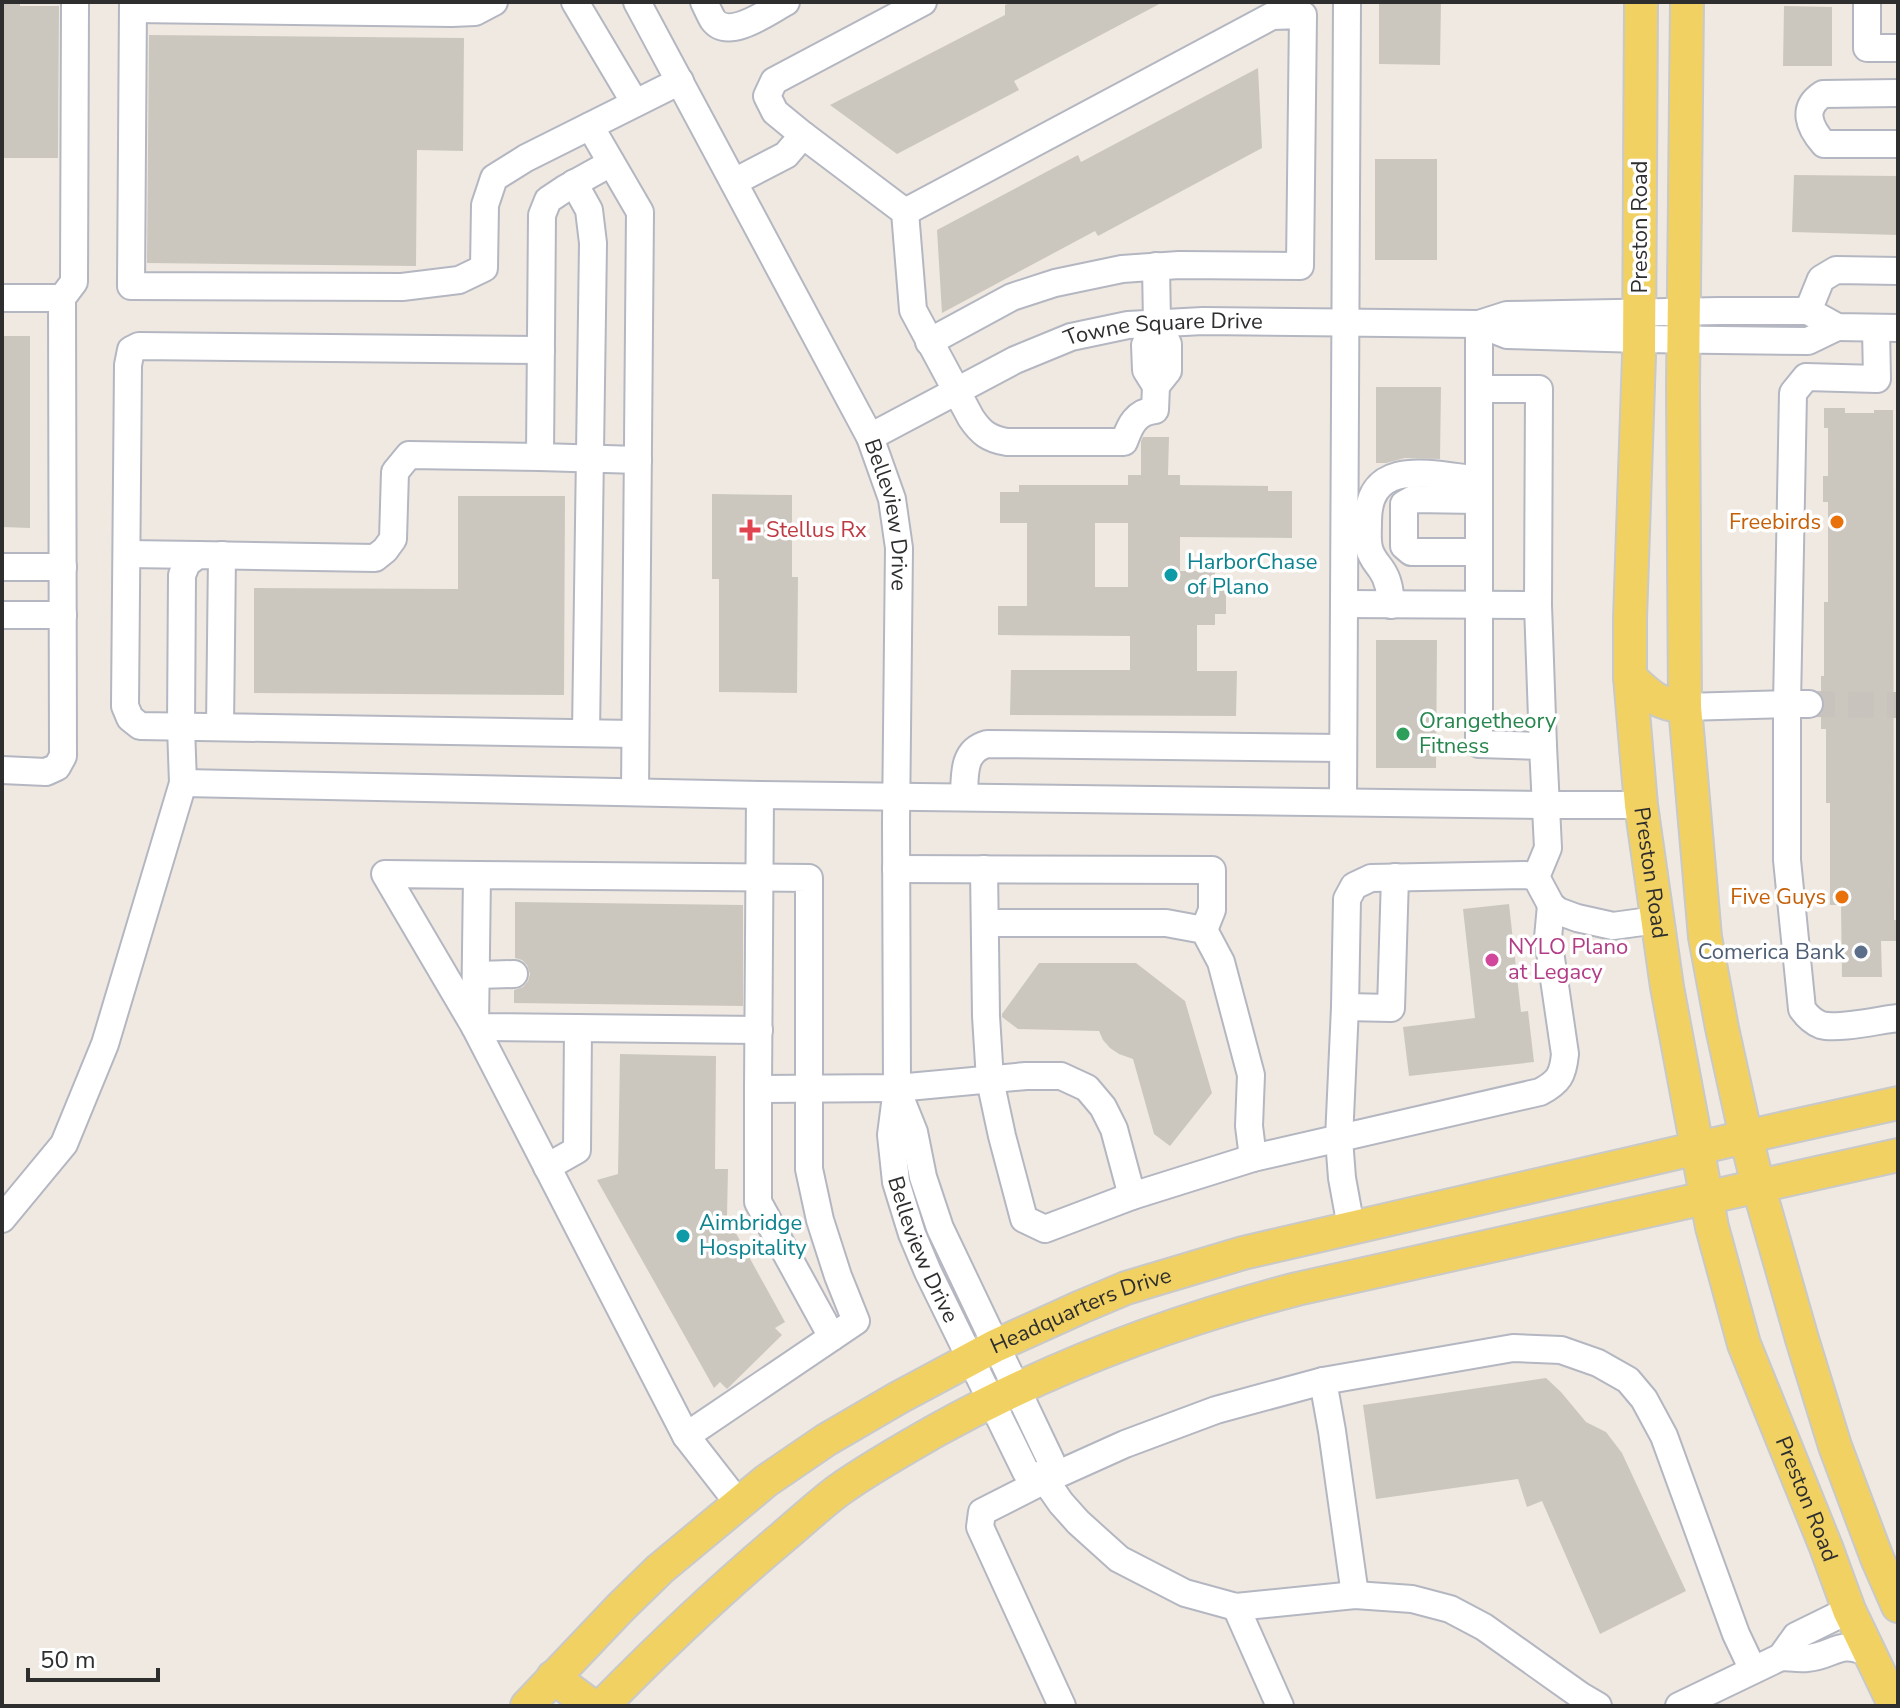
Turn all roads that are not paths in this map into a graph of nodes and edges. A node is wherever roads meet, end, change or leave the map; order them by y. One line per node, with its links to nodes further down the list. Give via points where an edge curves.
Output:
1 (75, 2): 31 (street, via 74,282)
2 (494, 2): 13 (street, via 475,12)
3 (575, 2): 20 (street)
4 (637, 2): 17 (street, Belleview Drive)
5 (704, 2): 6 (street, via 714,21 732,28)
6 (786, 2)
7 (923, 2): 22 (street, via 774,81 767,96 775,112)
8 (1347, 2): 33 (street)
9 (1641, 2): 36 (main road, Preston Road)
10 (1687, 2): 37 (main road, Preston Road)
11 (1867, 2): 15 (street)
12 (133, 6): 13 (street); 21 (street, via 131,286 402,287 459,280 484,268 485,205 494,178)
13 (452, 8)
14 (1304, 9): 27 (street, via 1272,16); 28 (street, via 1300,266)
15 (1867, 48): 16 (street); 18 (street)
16 (1898, 48)
17 (680, 81): 20 (street); 25 (street, Belleview Drive)
18 (1867, 93): 19 (street); 23 (street, via 1823,94 1814,100 1809,116 1813,132 1824,144)
19 (1898, 93)
20 (635, 103): 21 (street)
21 (590, 126): 24 (street)
22 (803, 135): 25 (street, via 786,155); 27 (street)
23 (1898, 144)
24 (611, 163): 26 (street); 48 (street, via 640,212)
25 (734, 182): 45 (street, Belleview Drive)
26 (574, 183): 41 (street, via 548,200 542,215); 47 (street, via 589,210 593,243)
27 (905, 212): 40 (street, via 913,310)
28 (1156, 266): 34 (street); 40 (street, via 1122,269 1012,297)
29 (1898, 271): 32 (street, via 1836,270 1821,279)
30 (2, 298): 31 (street)
31 (62, 298): 54 (street)
32 (1808, 311): 37 (street, Towne Square Drive); 38 (street, Towne Square Drive)
33 (1344, 322): 34 (street, Towne Square Drive); 35 (street, Towne Square Drive); 55 (street)
34 (1157, 323): 44 (street, Towne Square Drive, via 1071,337); 44 (street, via 1168,344 1168,371 1156,386 1155,410 1144,411 1130,424 1124,442 994,440 980,432)
35 (1479, 324): 36 (street, Towne Square Drive, via 1507,315 1586,315); 43 (street)
36 (1640, 325): 37 (street, Towne Square Drive); 61 (main road, Preston Road)
37 (1683, 326): 38 (street, Towne Square Drive, via 1808,341); 63 (main road, Preston Road)
38 (1837, 327): 39 (street, Towne Square Drive)
39 (1887, 328): 42 (street)
40 (929, 342): 44 (street)
41 (541, 350): 46 (street); 51 (street, via 139,346 131,350 128,365)
42 (1888, 380): 62 (street, via 1806,377 1793,393)
43 (1479, 389): 49 (street); 58 (street, via 1539,389)
44 (957, 392): 45 (street, Towne Square Drive)
45 (870, 437): 74 (street, Belleview Drive, via 892,499 899,548)
46 (540, 457): 47 (street); 52 (street, via 409,455 395,472 393,539 375,558)
47 (591, 458): 48 (street); 66 (street)
48 (638, 460): 67 (street)
49 (1479, 490): 50 (street); 50 (street, via 1404,504 1404,546 1411,552); 56 (street, via 1407,474 1392,476 1371,495 1368,545 1389,584)
50 (1479, 552): 57 (street)
51 (127, 554): 52 (street); 64 (street, via 125,706 140,726)
52 (210, 555): 64 (street, via 187,563 182,575); 65 (street)
53 (2, 567): 54 (street)
54 (63, 567): 60 (street)
55 (1344, 604): 56 (street); 69 (street)
56 (1391, 605): 57 (street)
57 (1479, 605): 58 (street); 68 (street, via 1479,744)
58 (1538, 605): 68 (street)
59 (2, 615): 60 (street)
60 (63, 615): 70 (street, via 63,756 46,772)
61 (1630, 677): 63 (main road, via 1666,705); 78 (main road, Preston Road)
62 (1798, 704): 63 (street); 92 (street, via 1787,860 1802,1009 1821,1025)
63 (1685, 707): 101 (main road, Preston Road, via 1705,937)
64 (181, 727): 65 (street); 71 (street)
65 (220, 727): 66 (street)
66 (586, 733): 67 (street)
67 (635, 734): 72 (street)
68 (1543, 746): 77 (street)
69 (1343, 748): 75 (street, via 987,744 970,754); 76 (street)
70 (2, 770)
71 (183, 783): 72 (street); 110 (street, via 105,1044 64,1144)
72 (635, 792): 73 (street)
73 (760, 795): 74 (street); 82 (street)
74 (896, 797): 75 (street); 79 (street, Belleview Drive)
75 (964, 797): 76 (street)
76 (1343, 802): 77 (street)
77 (1546, 805): 78 (street); 84 (street, via 1548,848)
78 (1641, 805): 86 (main road, Preston Road)
79 (896, 869): 80 (street); 97 (street, Belleview Drive)
80 (984, 869): 87 (street); 88 (street, via 1212,870 1212,910)
81 (477, 875): 82 (street); 90 (street); 93 (street, via 385,874)
82 (760, 877): 95 (street); 99 (street, via 809,878)
83 (1395, 877): 84 (street); 91 (street, via 1371,878 1354,886 1347,899); 91 (street, via 1391,1008)
84 (1536, 877): 85 (street)
85 (1551, 905): 86 (street, via 1613,926); 102 (street, via 1548,938 1565,1054 1564,1070 1554,1085)
86 (1657, 920): 103 (main road, Preston Road)
87 (985, 923): 88 (street, via 1166,923); 96 (street)
88 (1204, 930): 105 (street, via 1221,962 1251,1075)
89 (514, 974): 90 (street)
90 (477, 975): 93 (street)
91 (1345, 1007): 102 (street)
92 (1898, 1018)
93 (475, 1027): 94 (street); 106 (street)
94 (578, 1028): 95 (street); 106 (street, via 577,1150)
95 (759, 1030): 98 (street)
96 (990, 1080): 97 (street); 108 (street, via 1061,1076 1087,1088 1114,1129); 108 (street, via 1024,1219 1045,1229)
97 (897, 1088): 99 (street); 114 (street, Belleview Drive)
98 (758, 1089): 99 (street); 113 (street, via 758,1202)
99 (808, 1089): 113 (street, via 809,1169 820,1220 856,1321)
100 (1898, 1103): 101 (main road, Headquarters Drive)
101 (1746, 1137): 103 (main road, Headquarters Drive); 107 (main road, Preston Road)
102 (1339, 1139): 105 (street); 111 (street)
103 (1697, 1148): 109 (main road, Preston Road); 111 (main road, Headquarters Drive)
104 (1898, 1155): 107 (main road, Headquarters Drive)
105 (1253, 1158): 108 (street)
106 (547, 1167): 117 (street)
107 (1758, 1185): 109 (main road, Headquarters Drive); 121 (main road, Preston Road, via 1820,1402)
108 (1132, 1196)
109 (1707, 1197): 112 (main road, Headquarters Drive); 120 (main road, Preston Road, via 1744,1344)
110 (4, 1216)
111 (1351, 1227): 112 (main road); 114 (main road, Headquarters Drive, via 1126,1288)
112 (1363, 1274): 116 (main road, Headquarters Drive, via 1210,1313 1104,1350)
113 (832, 1337): 117 (street)
114 (982, 1352): 116 (street, Belleview Drive); 119 (main road, Headquarters Drive, via 826,1440)
115 (1323, 1381): 118 (street, via 1216,1410); 122 (street); 129 (street, via 1513,1348 1561,1350 1628,1380 1664,1436)
116 (1003, 1394): 118 (street, Belleview Drive, via 1026,1472); 133 (main road, Headquarters Drive, via 838,1491 720,1592)
117 (686, 1436): 119 (street)
118 (1045, 1480): 124 (street, Belleview Drive, via 1078,1522 1119,1559 1185,1593); 134 (street, via 982,1512 980,1527)
119 (739, 1504): 130 (main road, Headquarters Drive, via 660,1569)
120 (1826, 1547): 121 (main road, via 1862,1559); 125 (main road, Preston Road)
121 (1887, 1554): 123 (main road, Preston Road)
122 (1355, 1595): 124 (street); 136 (street, via 1412,1599 1450,1609)
123 (1898, 1606)
124 (1236, 1607): 135 (street)
125 (1849, 1610): 126 (main road, via 1873,1613); 127 (main road, Preston Road); 128 (street, via 1796,1636)
126 (1898, 1625)
127 (1868, 1653): 128 (street, via 1840,1647 1808,1658); 138 (main road, Preston Road)
128 (1781, 1657): 129 (street)
129 (1753, 1670): 137 (street)
130 (553, 1677): 131 (main road, Headquarters Drive); 132 (main road)
131 (527, 1706)
132 (592, 1706)
133 (602, 1706)
134 (1062, 1706)
135 (1280, 1706)
136 (1598, 1706)
137 (1679, 1706)
138 (1895, 1706)

